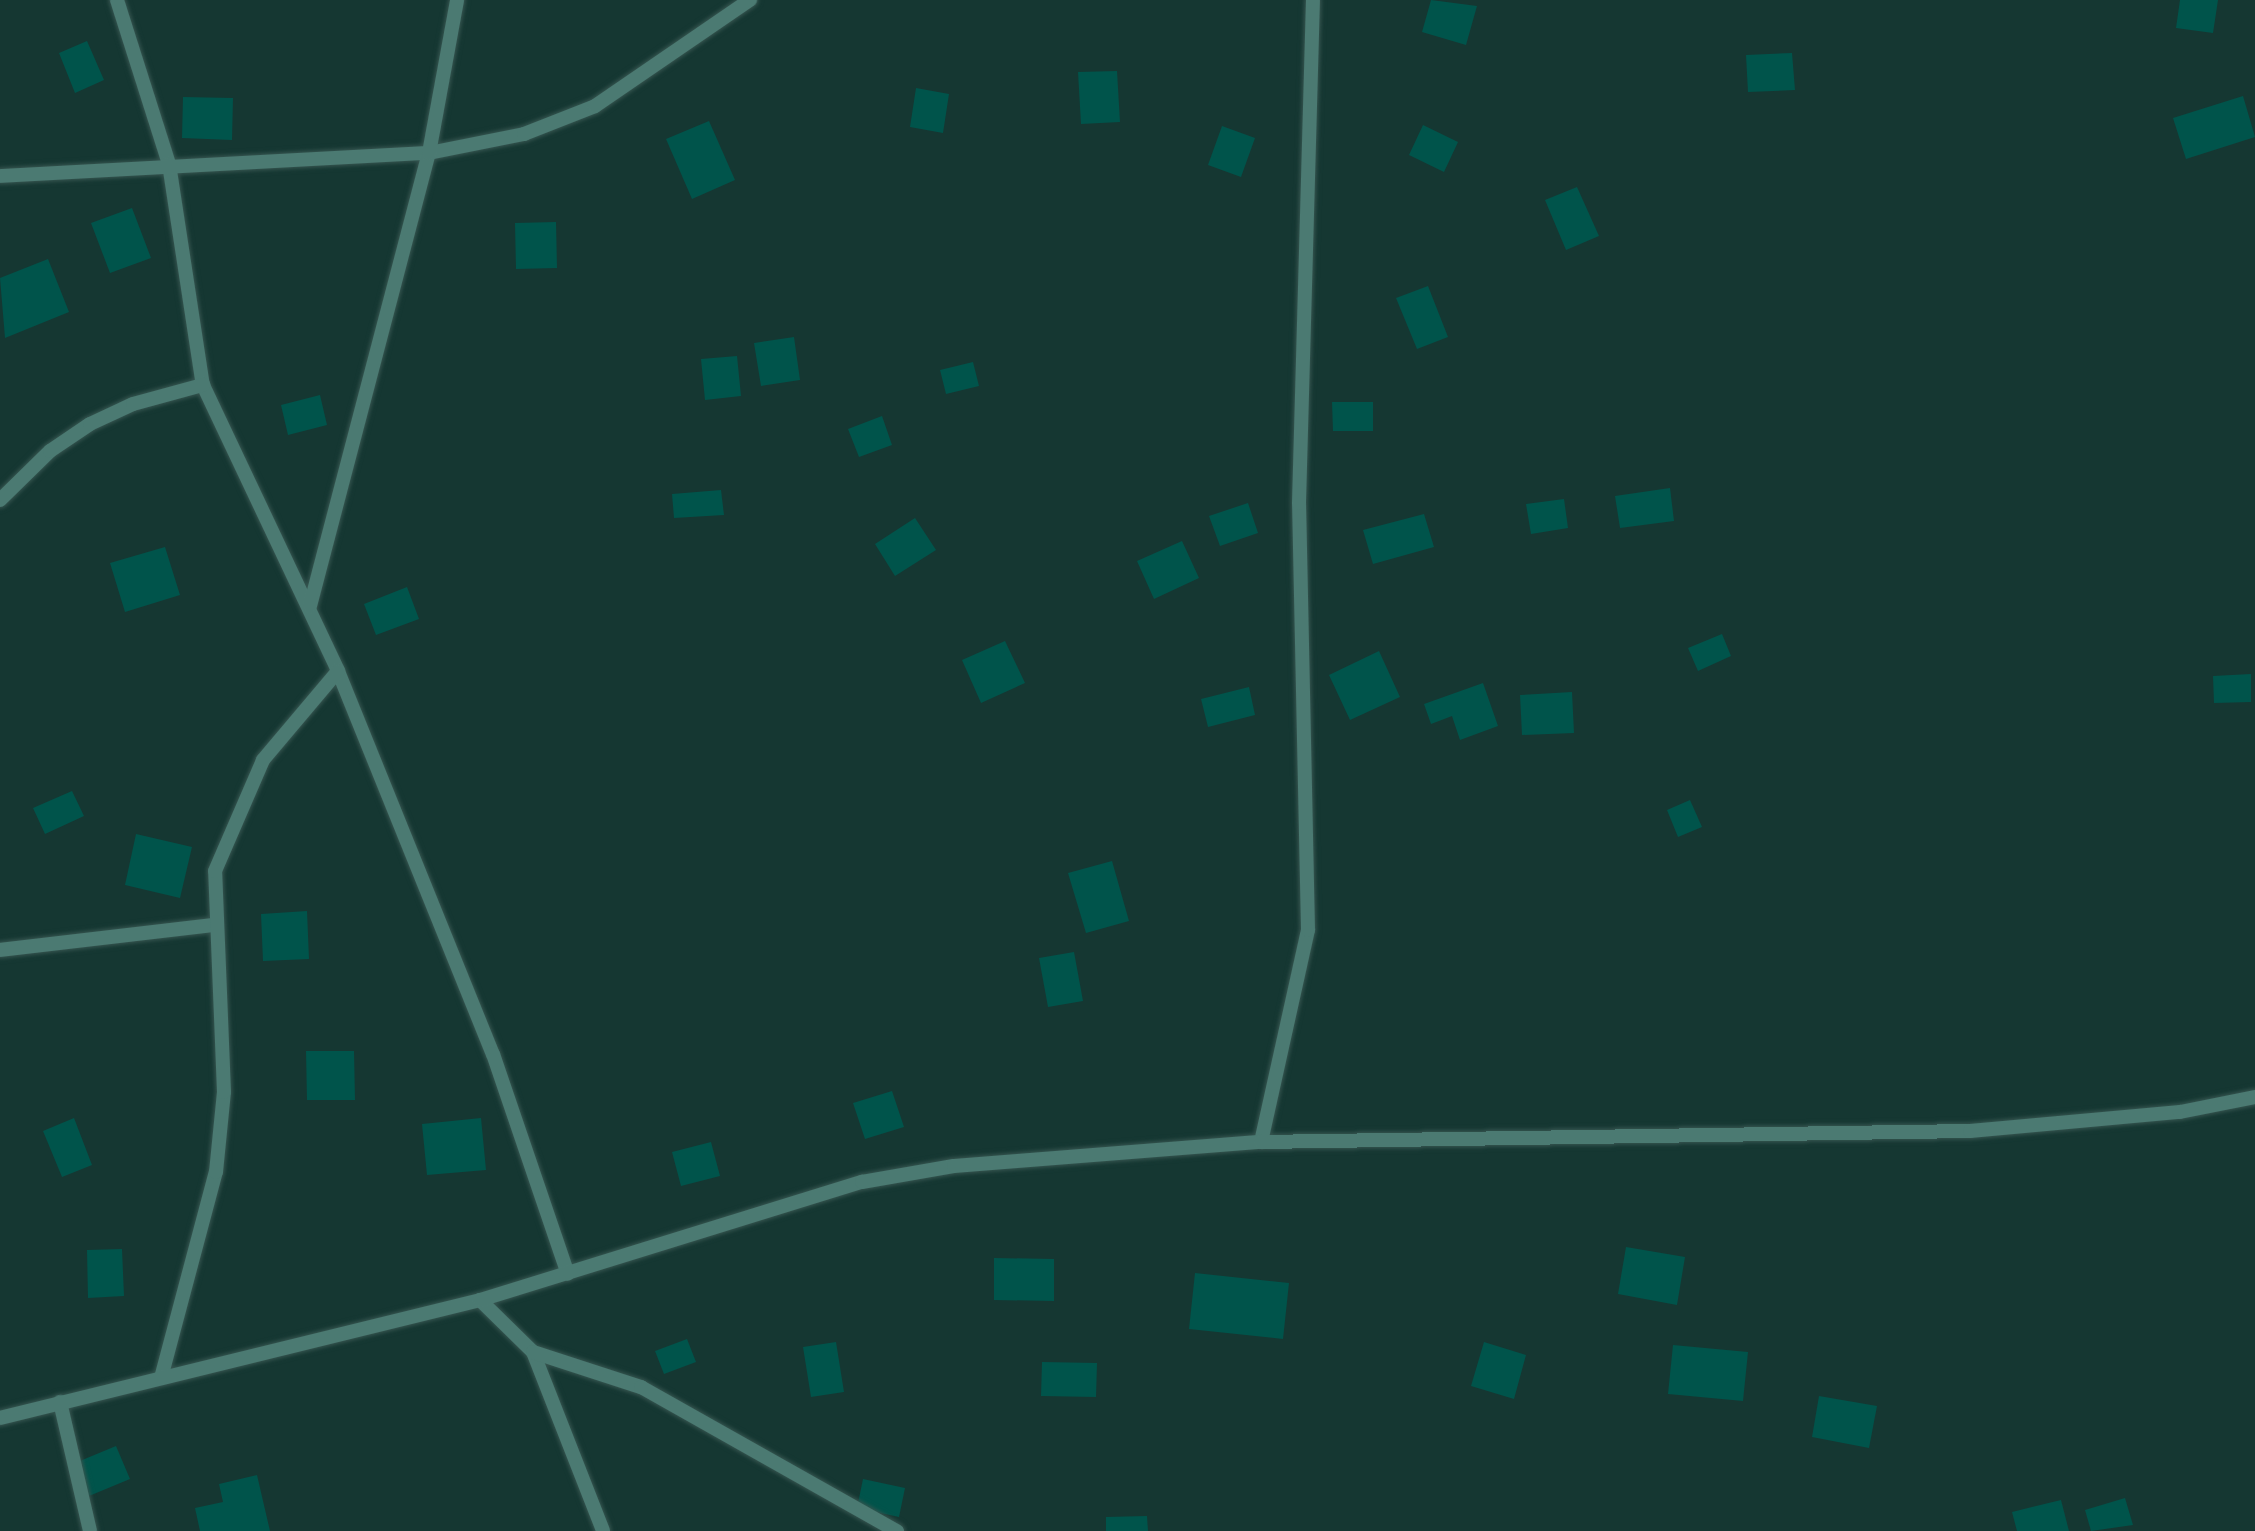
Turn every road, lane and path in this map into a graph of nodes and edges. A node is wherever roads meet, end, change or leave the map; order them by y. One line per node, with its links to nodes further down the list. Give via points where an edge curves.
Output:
1 (117, 0): 6 (street)
2 (457, 0): 5 (street)
3 (750, 0): 5 (street, via 595,106 524,134)
4 (1313, 0): 15 (street, via 1299,503 1308,930)
5 (429, 153): 6 (street); 10 (street)
6 (169, 164): 7 (street); 8 (street)
7 (0, 176)
8 (203, 385): 9 (street, via 133,404 90,424 50,451); 10 (street)
9 (0, 500)
10 (310, 606): 11 (street)
11 (338, 671): 12 (street, via 263,760 236,811 215,871); 16 (street, via 493,1054)
12 (213, 925): 13 (street); 19 (street, via 224,1092 216,1172)
13 (0, 950)
14 (2255, 1097): 15 (street, via 2180,1112 1970,1131)
15 (1261, 1142): 16 (street, via 954,1166 862,1182)
16 (568, 1274): 17 (street)
17 (480, 1300): 18 (street); 19 (street)
18 (533, 1352): 23 (street); 24 (street, via 641,1387)
19 (161, 1378): 20 (street)
20 (60, 1402): 21 (street); 22 (street)
21 (0, 1418)
22 (90, 1531)
23 (603, 1531)
24 (897, 1531)

